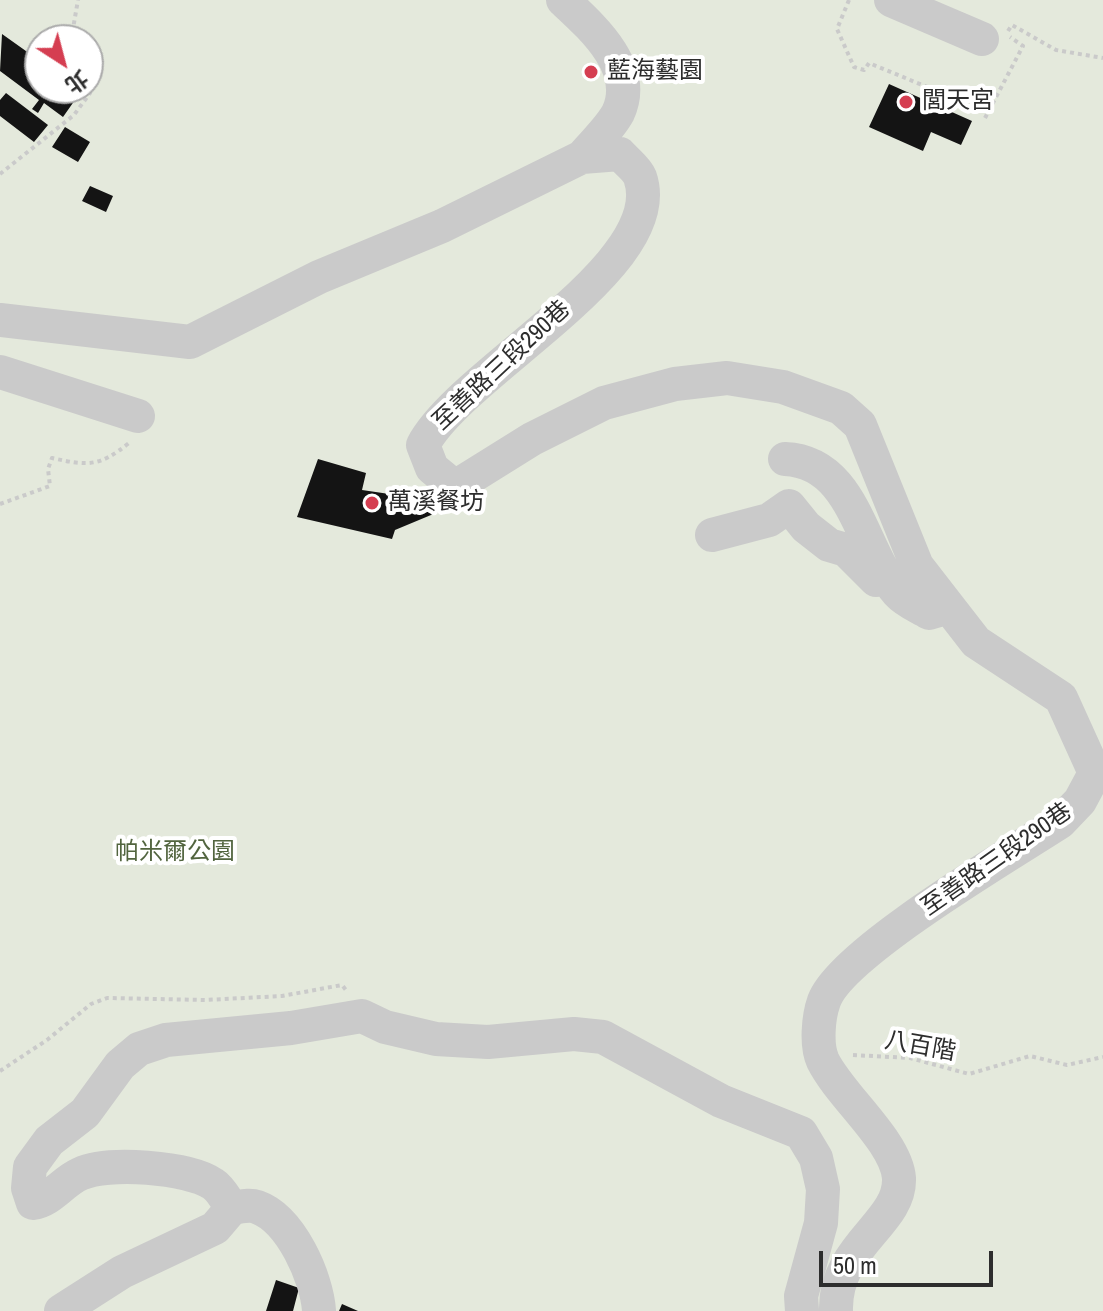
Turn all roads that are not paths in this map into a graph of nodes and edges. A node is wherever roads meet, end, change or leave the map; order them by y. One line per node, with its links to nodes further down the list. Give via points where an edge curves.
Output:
1 (563, 0): 4 (street, via 595,30 620,68 623,88 618,112)
2 (891, 0): 3 (street)
3 (993, 37)
4 (582, 157): 5 (street, 至善路三段290巷, via 190,342); 11 (street, 至善路三段290巷, via 620,154 639,175 640,224 626,247 551,322 430,432 423,445 432,468 455,487 604,403 675,384 727,378 783,387 841,408 860,425 917,566)
5 (0, 320)
6 (0, 372): 7 (street)
7 (138, 416)
8 (785, 459): 10 (street, via 815,464 845,492 880,567)
9 (712, 535): 10 (street, via 769,520 789,506 806,527 829,545 846,550)
10 (900, 596): 11 (street, via 929,613)
11 (946, 608): 16 (street, 至善路三段290巷, via 976,642 1061,698 1095,773 1080,801 1060,822 895,931 846,970 824,1001 818,1043 822,1060 885,1142 899,1177 897,1197 887,1215 848,1262 838,1285)
12 (232, 1208): 13 (street, via 215,1228 122,1272); 14 (street, via 253,1205 271,1214 308,1266); 15 (street, via 216,1185 174,1170 100,1169 79,1174 33,1203 30,1167 49,1141 85,1113 120,1065 139,1049 166,1040 362,1016 436,1039 603,1037 721,1101 801,1133 816,1158 823,1189)
13 (61, 1311)
14 (319, 1311)
15 (802, 1311)
16 (836, 1311)

